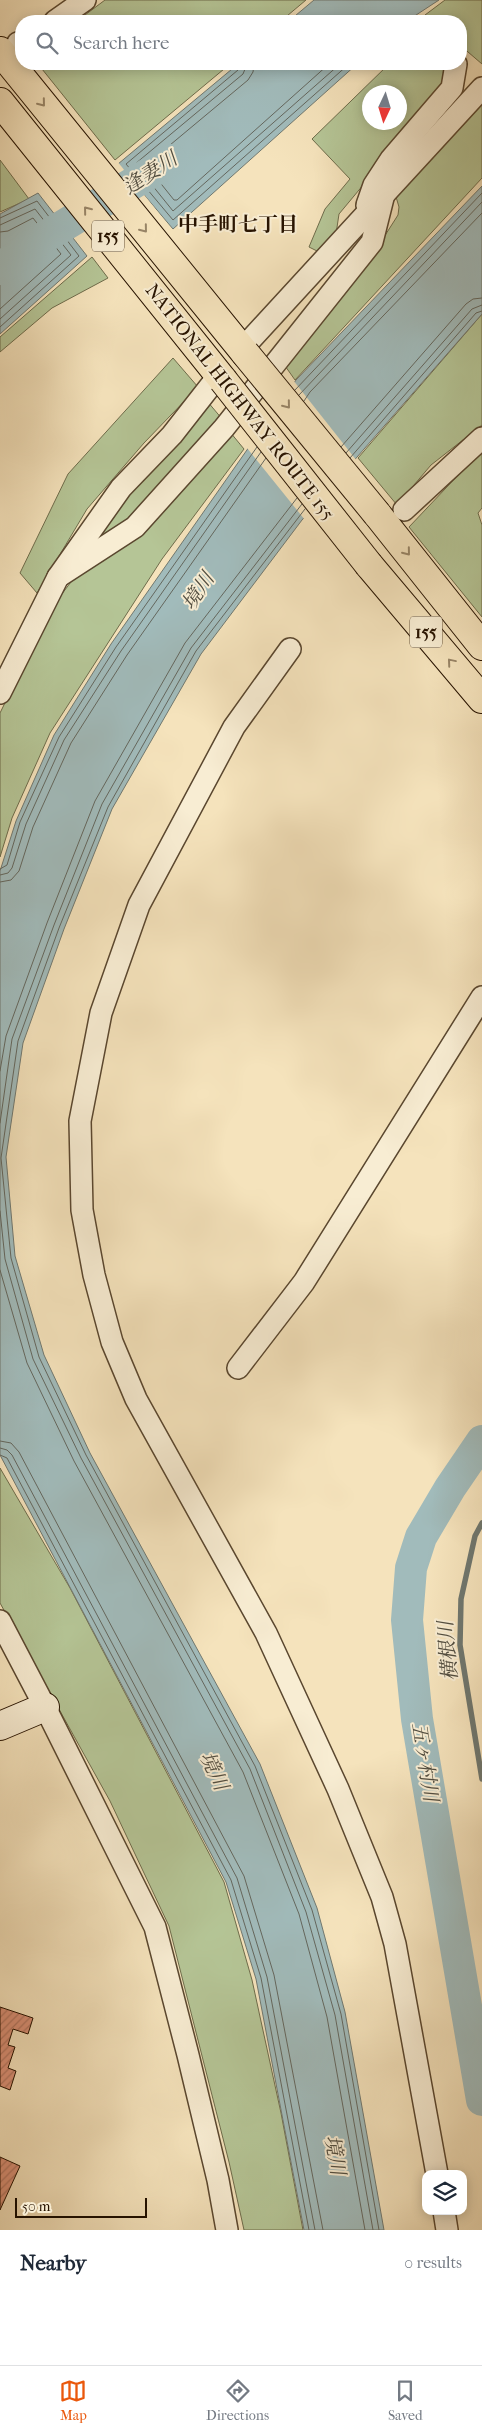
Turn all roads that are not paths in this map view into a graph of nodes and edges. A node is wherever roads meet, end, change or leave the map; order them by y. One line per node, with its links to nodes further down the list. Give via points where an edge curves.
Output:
1 (85, 0): 2 (street)
2 (64, 15)
3 (24, 70): 9 (highway, NATIONAL HIGHWAY ROUTE 155 / 155, one-way to 9)
4 (455, 70): 8 (street, via 452,88 391,159 374,185)
5 (482, 88): 7 (street)
6 (0, 102): 10 (highway, NATIONAL HIGHWAY ROUTE 155 / 155, one-way to 6)
7 (384, 194): 8 (street); 13 (street, via 372,242 224,428 135,527)
8 (362, 217): 9 (street)
9 (242, 349): 14 (highway, NATIONAL HIGHWAY ROUTE 155 / 155, one-way to 14, bridge)
10 (220, 375): 13 (street, via 172,435 121,488); 17 (highway, NATIONAL HIGHWAY ROUTE 155 / 155, one-way to 10, bridge, via 369,565)
11 (482, 438): 12 (street)
12 (404, 510)
13 (58, 577): 16 (street)
14 (482, 646)
15 (290, 649): 23 (street, via 234,727 139,905 101,1013 80,1120 82,1210 112,1342 136,1399 266,1634 338,1789 382,1897 394,1944)
16 (0, 693)
17 (482, 700)
18 (482, 997): 19 (street, via 304,1282)
19 (238, 1368)
20 (0, 1621): 21 (street)
21 (45, 1707): 22 (street); 25 (street, via 155,1927 218,2180)
22 (0, 1726)
23 (436, 2170)
24 (444, 2215): 26 (street)
25 (227, 2230)
26 (446, 2230)

